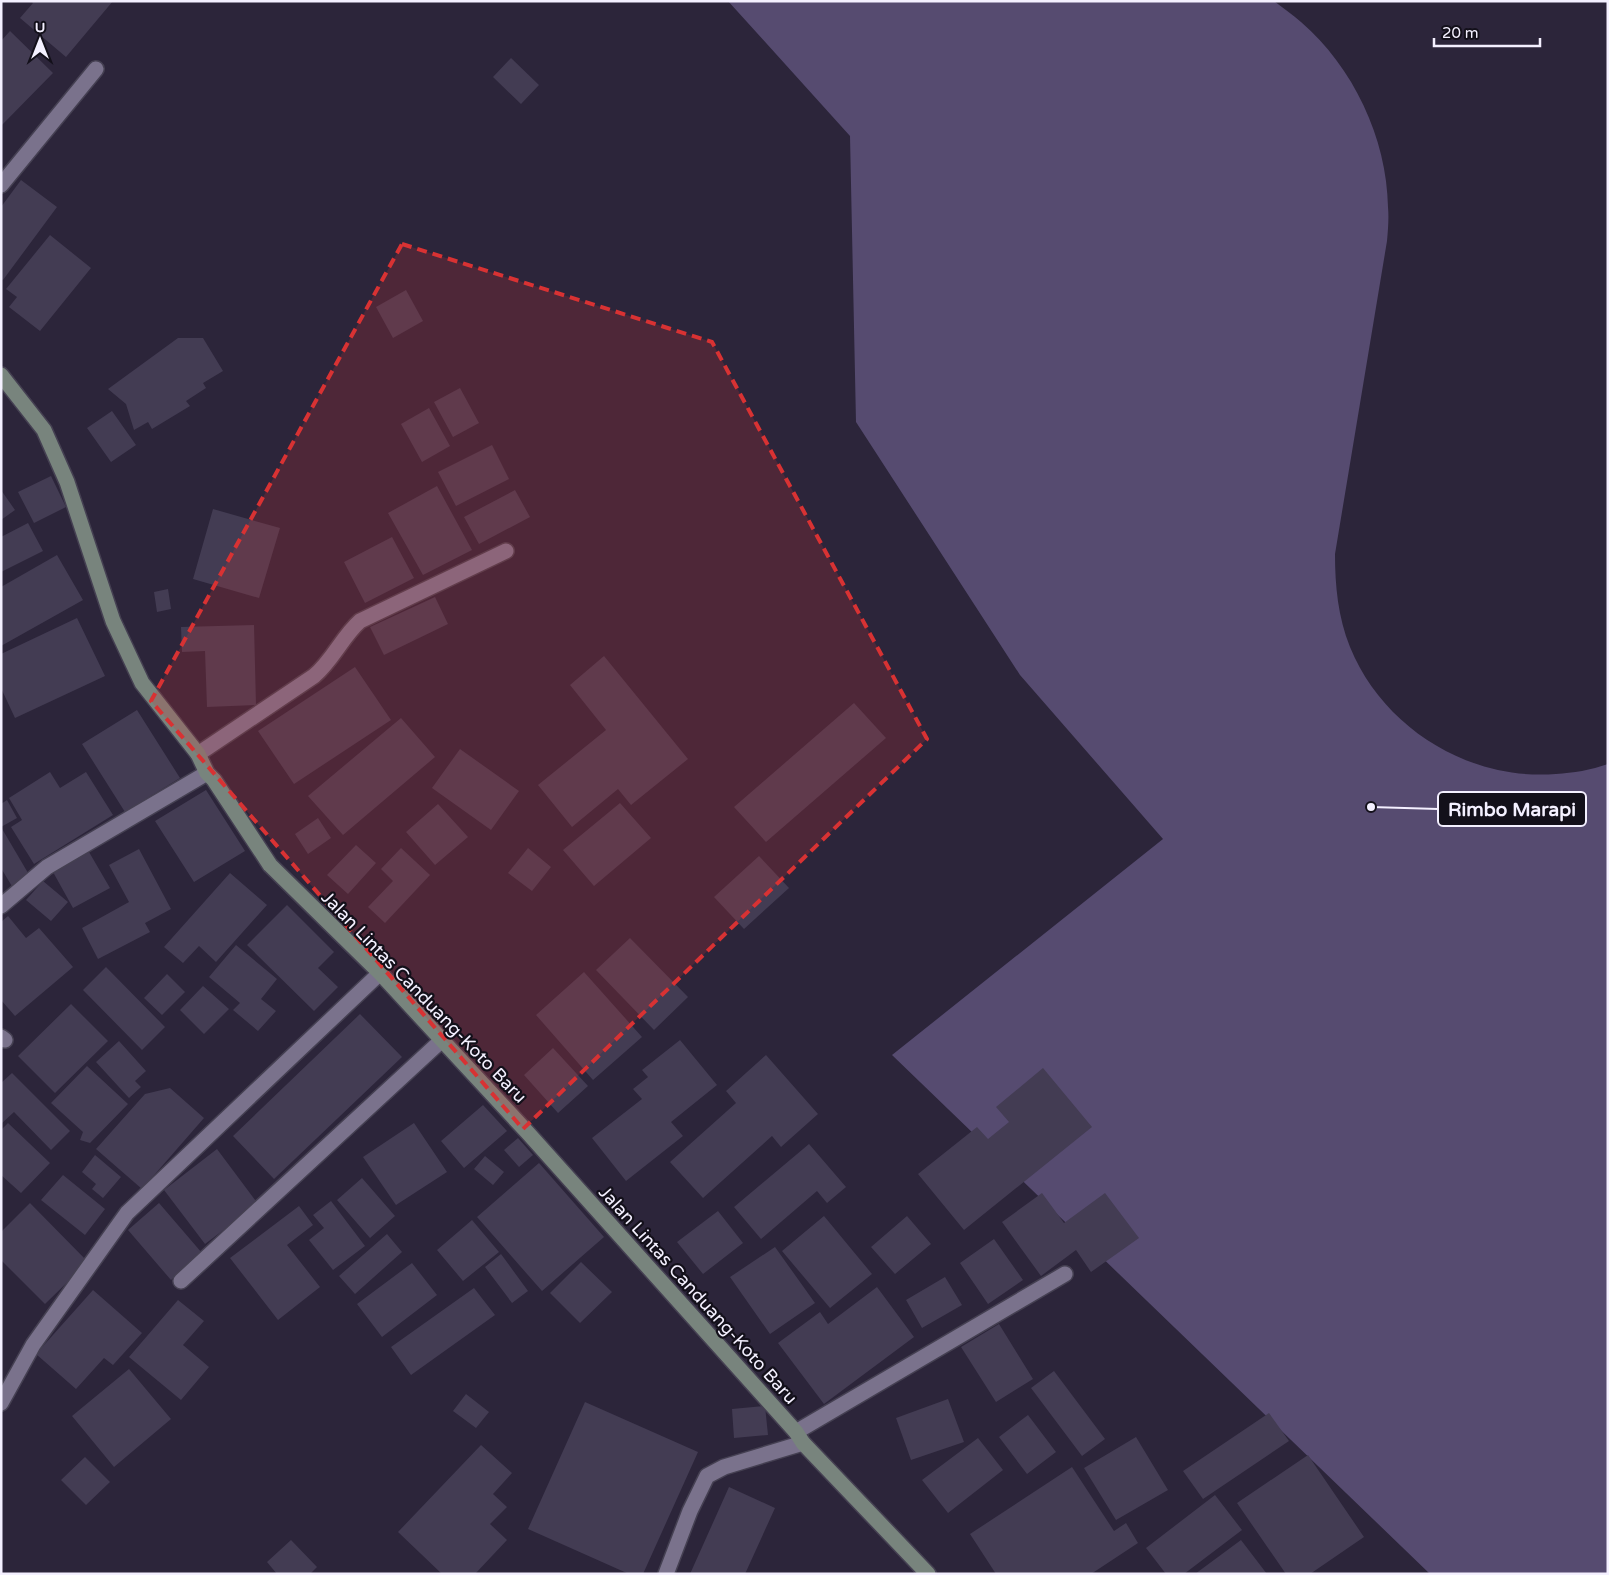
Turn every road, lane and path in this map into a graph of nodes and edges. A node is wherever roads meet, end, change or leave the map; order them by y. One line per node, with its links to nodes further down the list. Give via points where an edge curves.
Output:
1 (96, 69): 2 (street)
2 (1, 185)
3 (1, 375): 5 (main road, Jalan Lintas Canduang-Koto Baru, via 44,430 67,482 114,621 142,683)
4 (506, 551): 5 (street, via 360,621 349,631 324,668)
5 (198, 754): 6 (main road, Jalan Lintas Canduang-Koto Baru)
6 (207, 773): 7 (street, via 47,867); 8 (main road, Jalan Lintas Canduang-Koto Baru, via 270,865)
7 (1, 906)
8 (380, 973): 9 (main road, Jalan Lintas Canduang-Koto Baru); 12 (street, via 127,1213 32,1345)
9 (442, 1040): 11 (street); 13 (main road, Jalan Lintas Canduang-Koto Baru)
10 (1065, 1274): 13 (street)
11 (181, 1281)
12 (1, 1403)
13 (800, 1438): 14 (street, via 707,1476); 15 (main road, Jalan Lintas Canduang-Koto Baru)
14 (666, 1574)
15 (928, 1574)

